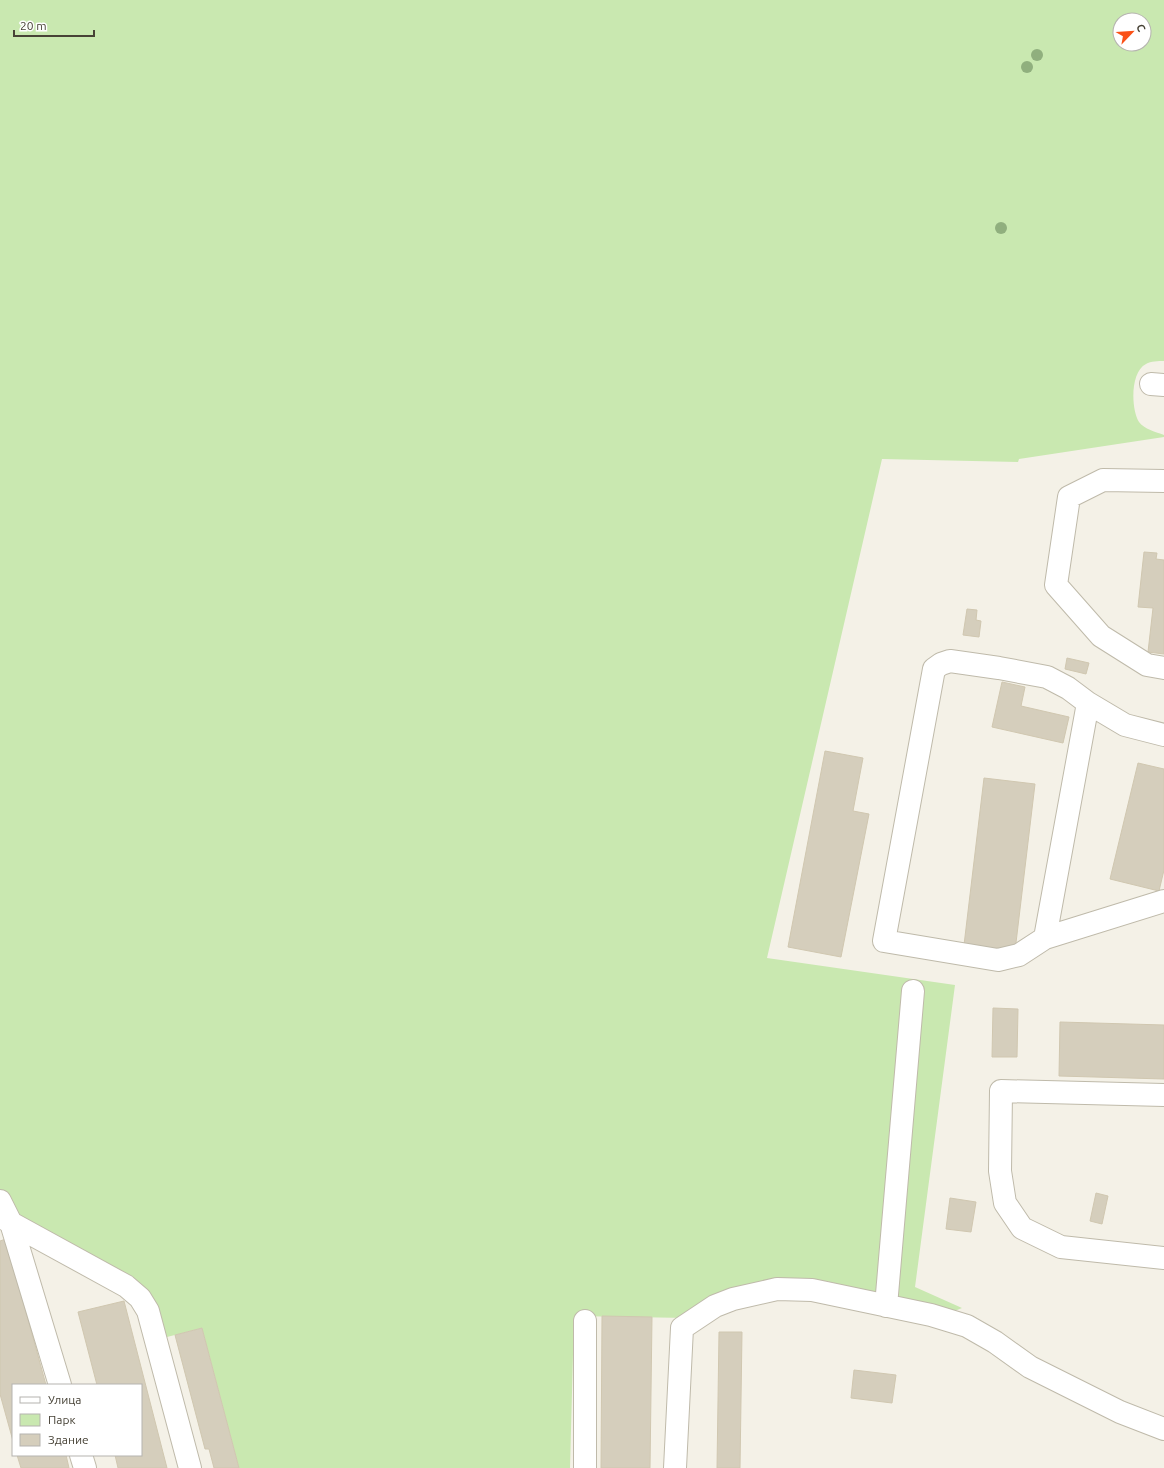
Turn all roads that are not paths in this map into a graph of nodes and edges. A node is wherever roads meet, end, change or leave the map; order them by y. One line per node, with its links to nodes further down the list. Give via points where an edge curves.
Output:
1 (1164, 480): 2 (lane, via 1103,480 1069,497 1056,585 1101,636 1147,665)
2 (1164, 668)
3 (1088, 703): 4 (lane, via 1125,725); 6 (lane); 6 (lane, via 1047,677 950,661 934,669 884,941 998,960 1019,955)
4 (1164, 735)
5 (1164, 901): 6 (lane)
6 (1045, 938)
7 (913, 991): 12 (lane)
8 (1164, 1095): 11 (lane, via 1001,1091 1000,1171 1005,1203 1022,1228 1061,1247)
9 (0, 1201): 10 (lane)
10 (5, 1220): 14 (lane); 18 (lane, via 126,1286 144,1303 153,1327)
11 (1164, 1258)
12 (886, 1306): 15 (lane, via 931,1315 967,1326 1030,1367 1120,1412); 20 (lane, via 812,1290 777,1290 733,1299 716,1306 682,1328)
13 (585, 1321): 19 (lane)
14 (60, 1384)
15 (1164, 1429)
16 (81, 1456): 17 (lane)
17 (85, 1468)
18 (190, 1468)
19 (585, 1468)
20 (675, 1468)

